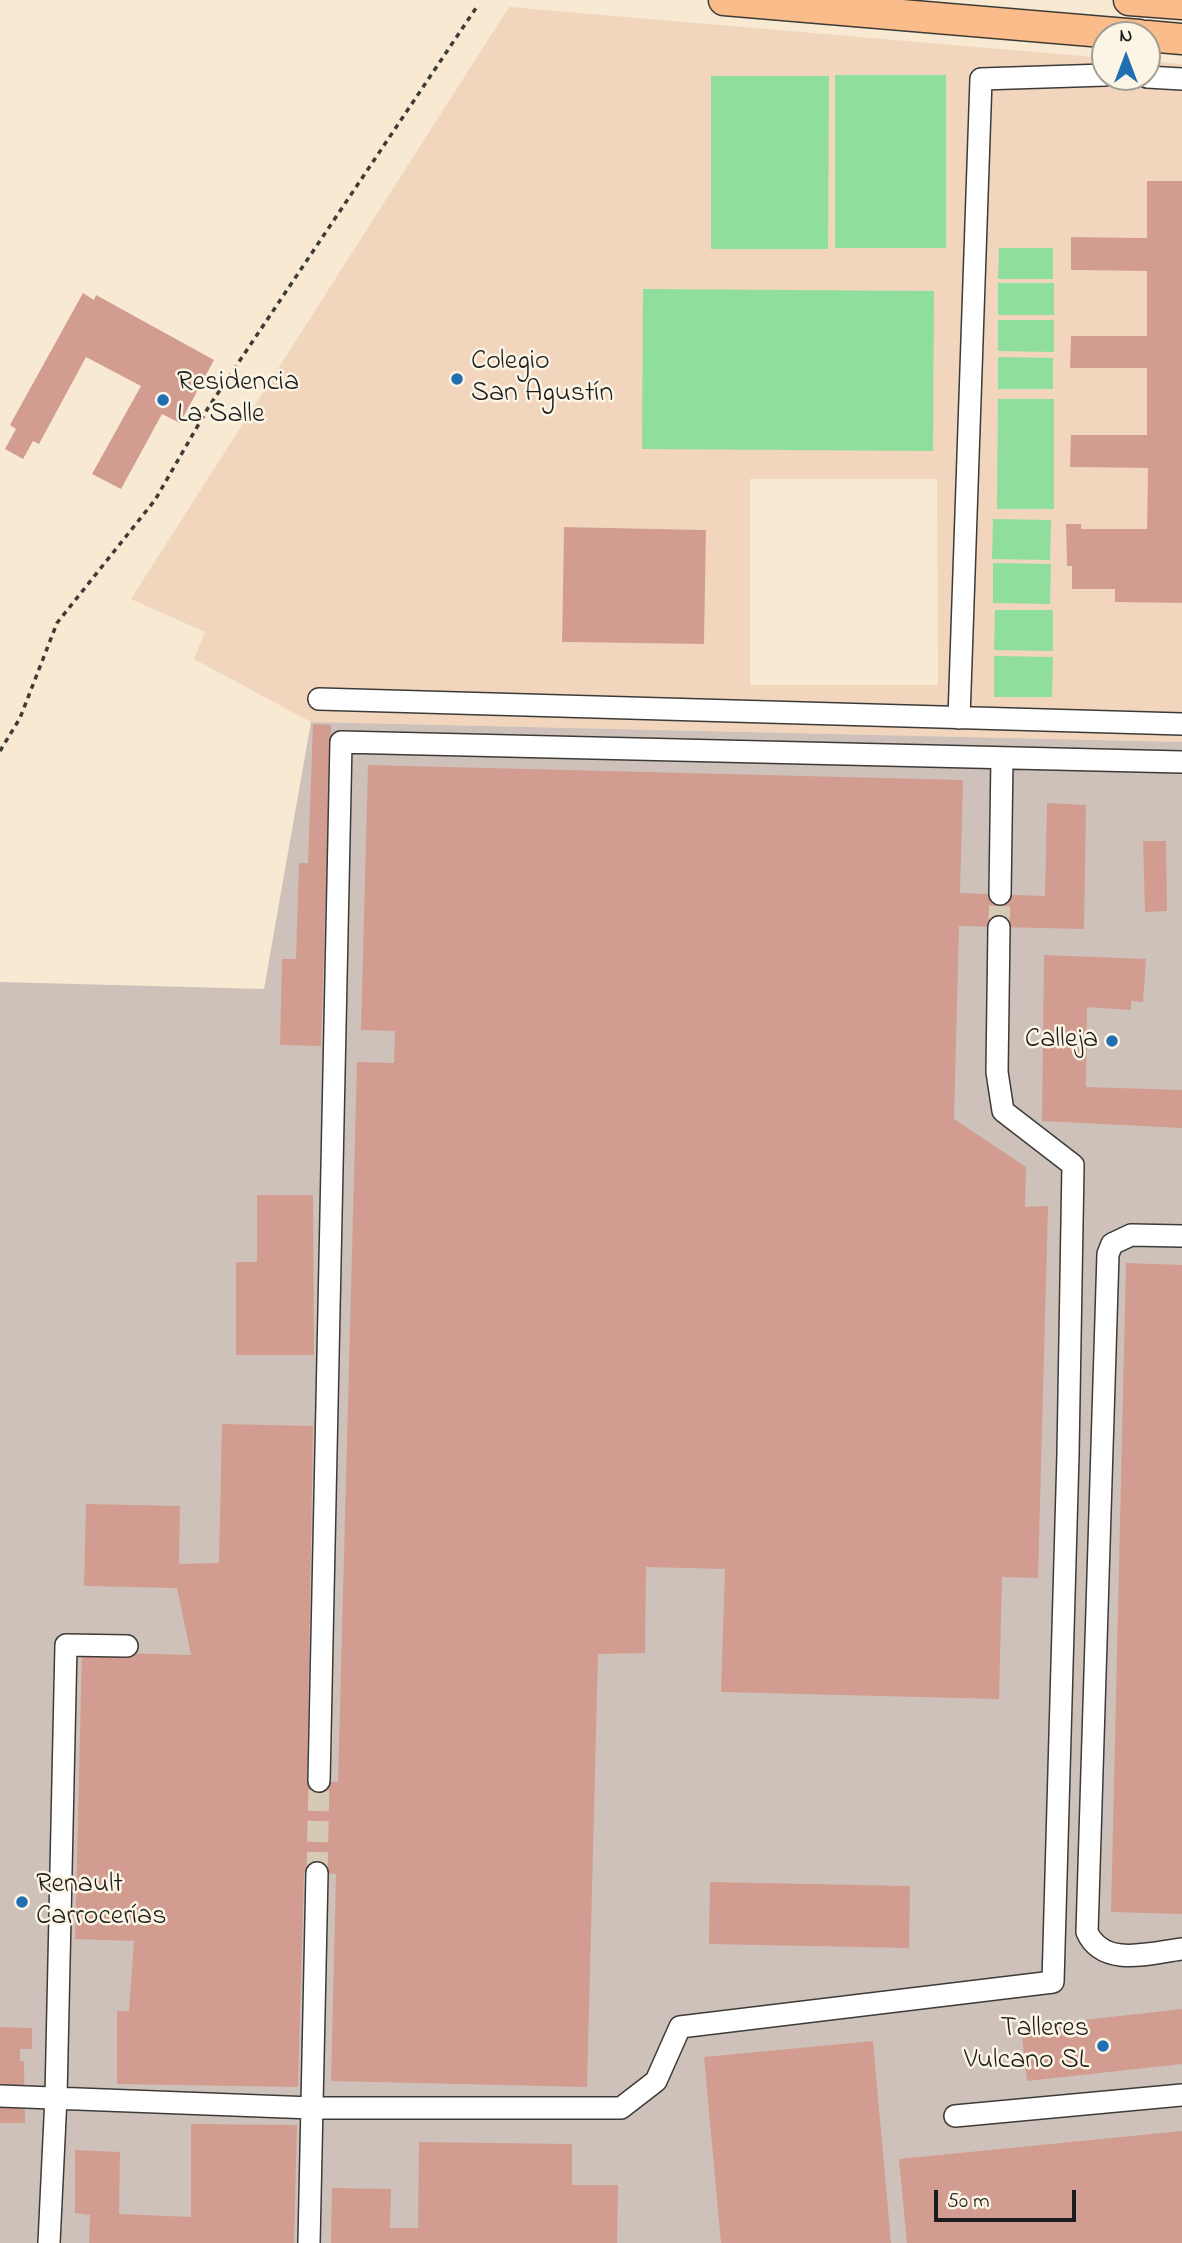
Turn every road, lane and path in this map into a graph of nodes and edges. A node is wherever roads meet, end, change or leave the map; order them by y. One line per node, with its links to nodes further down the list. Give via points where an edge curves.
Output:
1 (724, 0): 5 (highway)
2 (1129, 0): 3 (highway)
3 (1182, 4)
4 (478, 5): 14 (path, via 208,408 155,500 57,623 20,718)
5 (1091, 31)
6 (1161, 37): 7 (highway)
7 (1182, 39)
8 (1091, 75): 12 (lane, via 981,79)
9 (1161, 77): 10 (lane)
10 (1182, 79)
11 (319, 699): 12 (lane)
12 (958, 718): 13 (lane)
13 (1182, 724)
14 (0, 751)
15 (1002, 758): 16 (lane); 17 (lane); 21 (lane, via 341,742)
16 (1182, 762)
17 (1000, 894)
18 (999, 927): 27 (lane, via 997,1072 1003,1111 1073,1165 1053,1982 680,2027 656,2081 621,2108)
19 (1182, 1236): 23 (lane, via 1131,1236 1112,1244 1108,1254 1087,1931 1097,1948 1120,1956)
20 (127, 1646): 26 (lane, via 66,1645)
21 (319, 1781)
22 (317, 1873): 27 (lane)
23 (1182, 1950)
24 (1182, 2095): 28 (lane)
25 (0, 2096): 26 (lane)
26 (56, 2097): 27 (lane); 29 (lane)
27 (312, 2108): 30 (lane)
28 (956, 2116)
29 (49, 2243)
30 (309, 2243)

